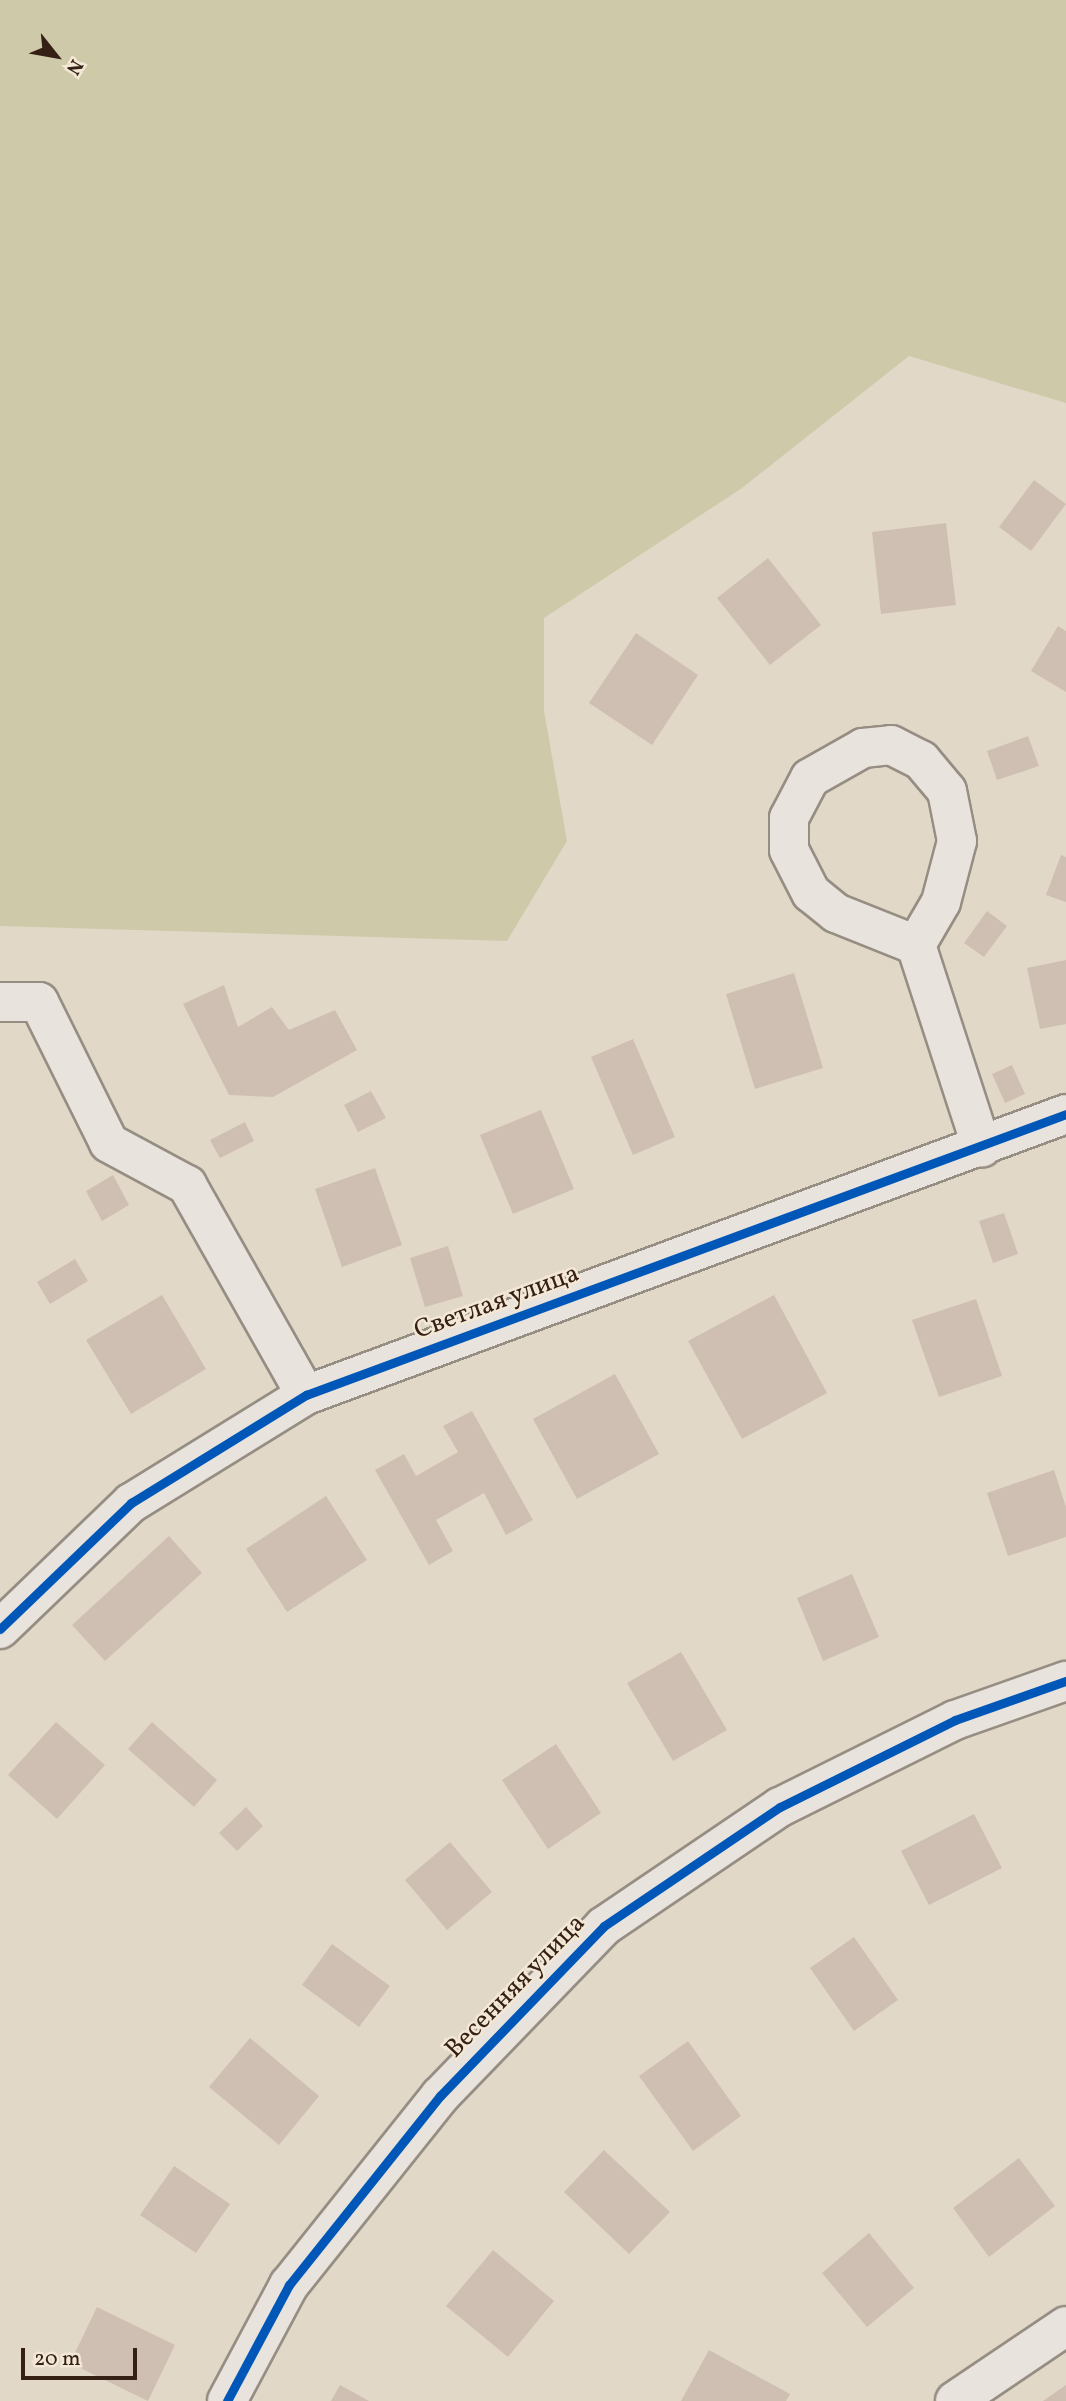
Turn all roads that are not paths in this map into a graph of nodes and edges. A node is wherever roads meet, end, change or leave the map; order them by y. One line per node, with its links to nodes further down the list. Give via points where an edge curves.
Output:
1 (916, 945): 1 (street, via 836,913 811,893 789,850 789,818 810,778 863,748 891,745 921,760 947,791 957,841 941,902); 4 (street)
2 (0, 1002): 5 (street, via 39,1002 109,1143 187,1185)
3 (1066, 1114): 4 (street, Светлая улица)
4 (982, 1148): 5 (street, Светлая улица)
5 (306, 1395): 6 (street, Светлая улица, via 131,1503)
6 (0, 1629)
7 (1066, 1681): 9 (street, Весенняя улица, via 956,1720 780,1807 604,1926 440,2096 289,2285)
8 (1066, 2326): 10 (street)
9 (227, 2401)
10 (955, 2401)

